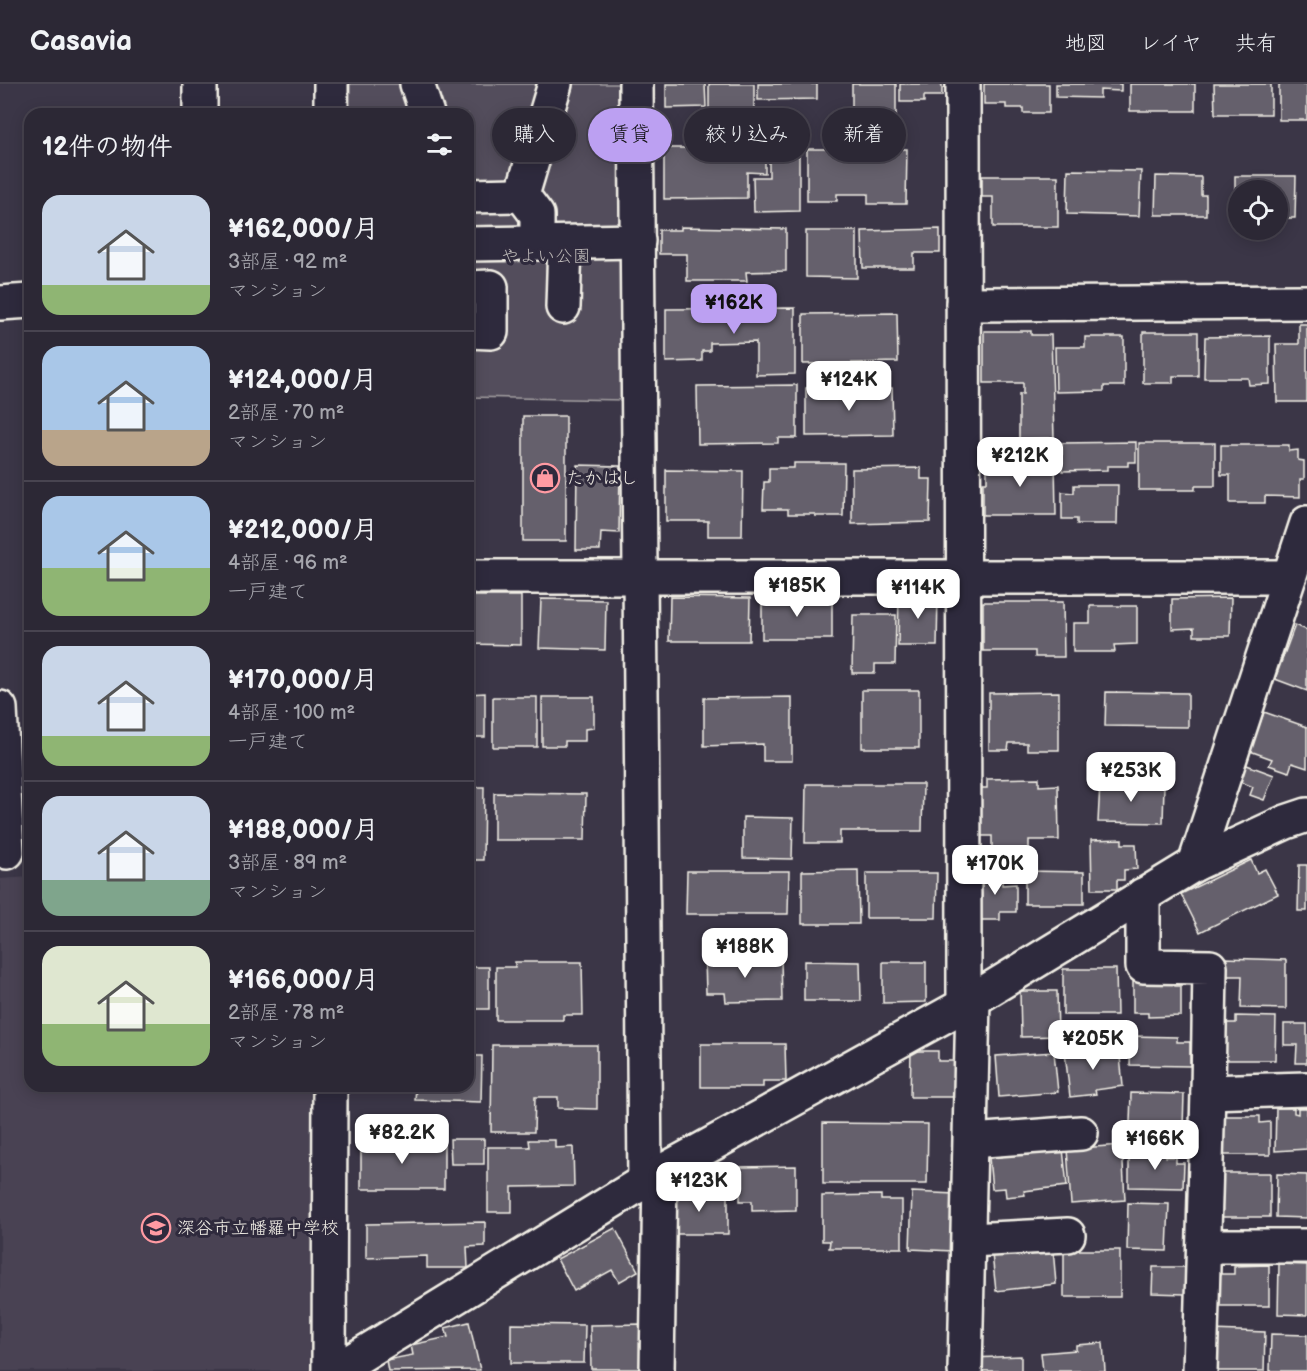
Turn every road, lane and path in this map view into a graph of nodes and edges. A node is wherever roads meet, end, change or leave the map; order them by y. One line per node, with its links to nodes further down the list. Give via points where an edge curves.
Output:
1 (200, 84): 7 (street)
2 (331, 84): 8 (street)
3 (417, 84): 9 (street)
4 (555, 84): 10 (street)
5 (636, 84): 12 (street)
6 (963, 84): 19 (street)
7 (200, 108)
8 (331, 108)
9 (425, 108)
10 (522, 195): 11 (street); 13 (street)
11 (474, 196)
12 (638, 242): 13 (street); 23 (street)
13 (551, 243): 14 (street); 20 (street)
14 (474, 244)
15 (474, 288): 21 (street, via 491,287 491,332)
16 (24, 302): 18 (street)
17 (1307, 302): 19 (street)
18 (0, 303)
19 (963, 304): 24 (street)
20 (563, 307)
21 (474, 331)
22 (1307, 523): 26 (street)
23 (641, 576): 24 (street); 25 (street); 38 (street)
24 (963, 576): 26 (street); 32 (street)
25 (474, 577)
26 (1289, 577): 30 (street)
27 (0, 708): 29 (street)
28 (1307, 815): 30 (street)
29 (12, 852)
30 (1195, 864): 31 (street)
31 (1143, 895): 32 (street); 35 (street, via 1143,966 1210,967)
32 (969, 1002): 37 (street); 38 (street)
33 (1307, 1089): 35 (street)
34 (330, 1092): 43 (street)
35 (1208, 1092): 41 (street)
36 (1081, 1132): 37 (street)
37 (971, 1141): 40 (street)
38 (653, 1177): 44 (street); 45 (street)
39 (1068, 1235): 40 (street)
40 (969, 1240): 46 (street)
41 (1204, 1246): 42 (street); 47 (street)
42 (1307, 1246)
43 (329, 1371)
44 (335, 1371)
45 (657, 1371)
46 (965, 1371)
47 (1200, 1371)

